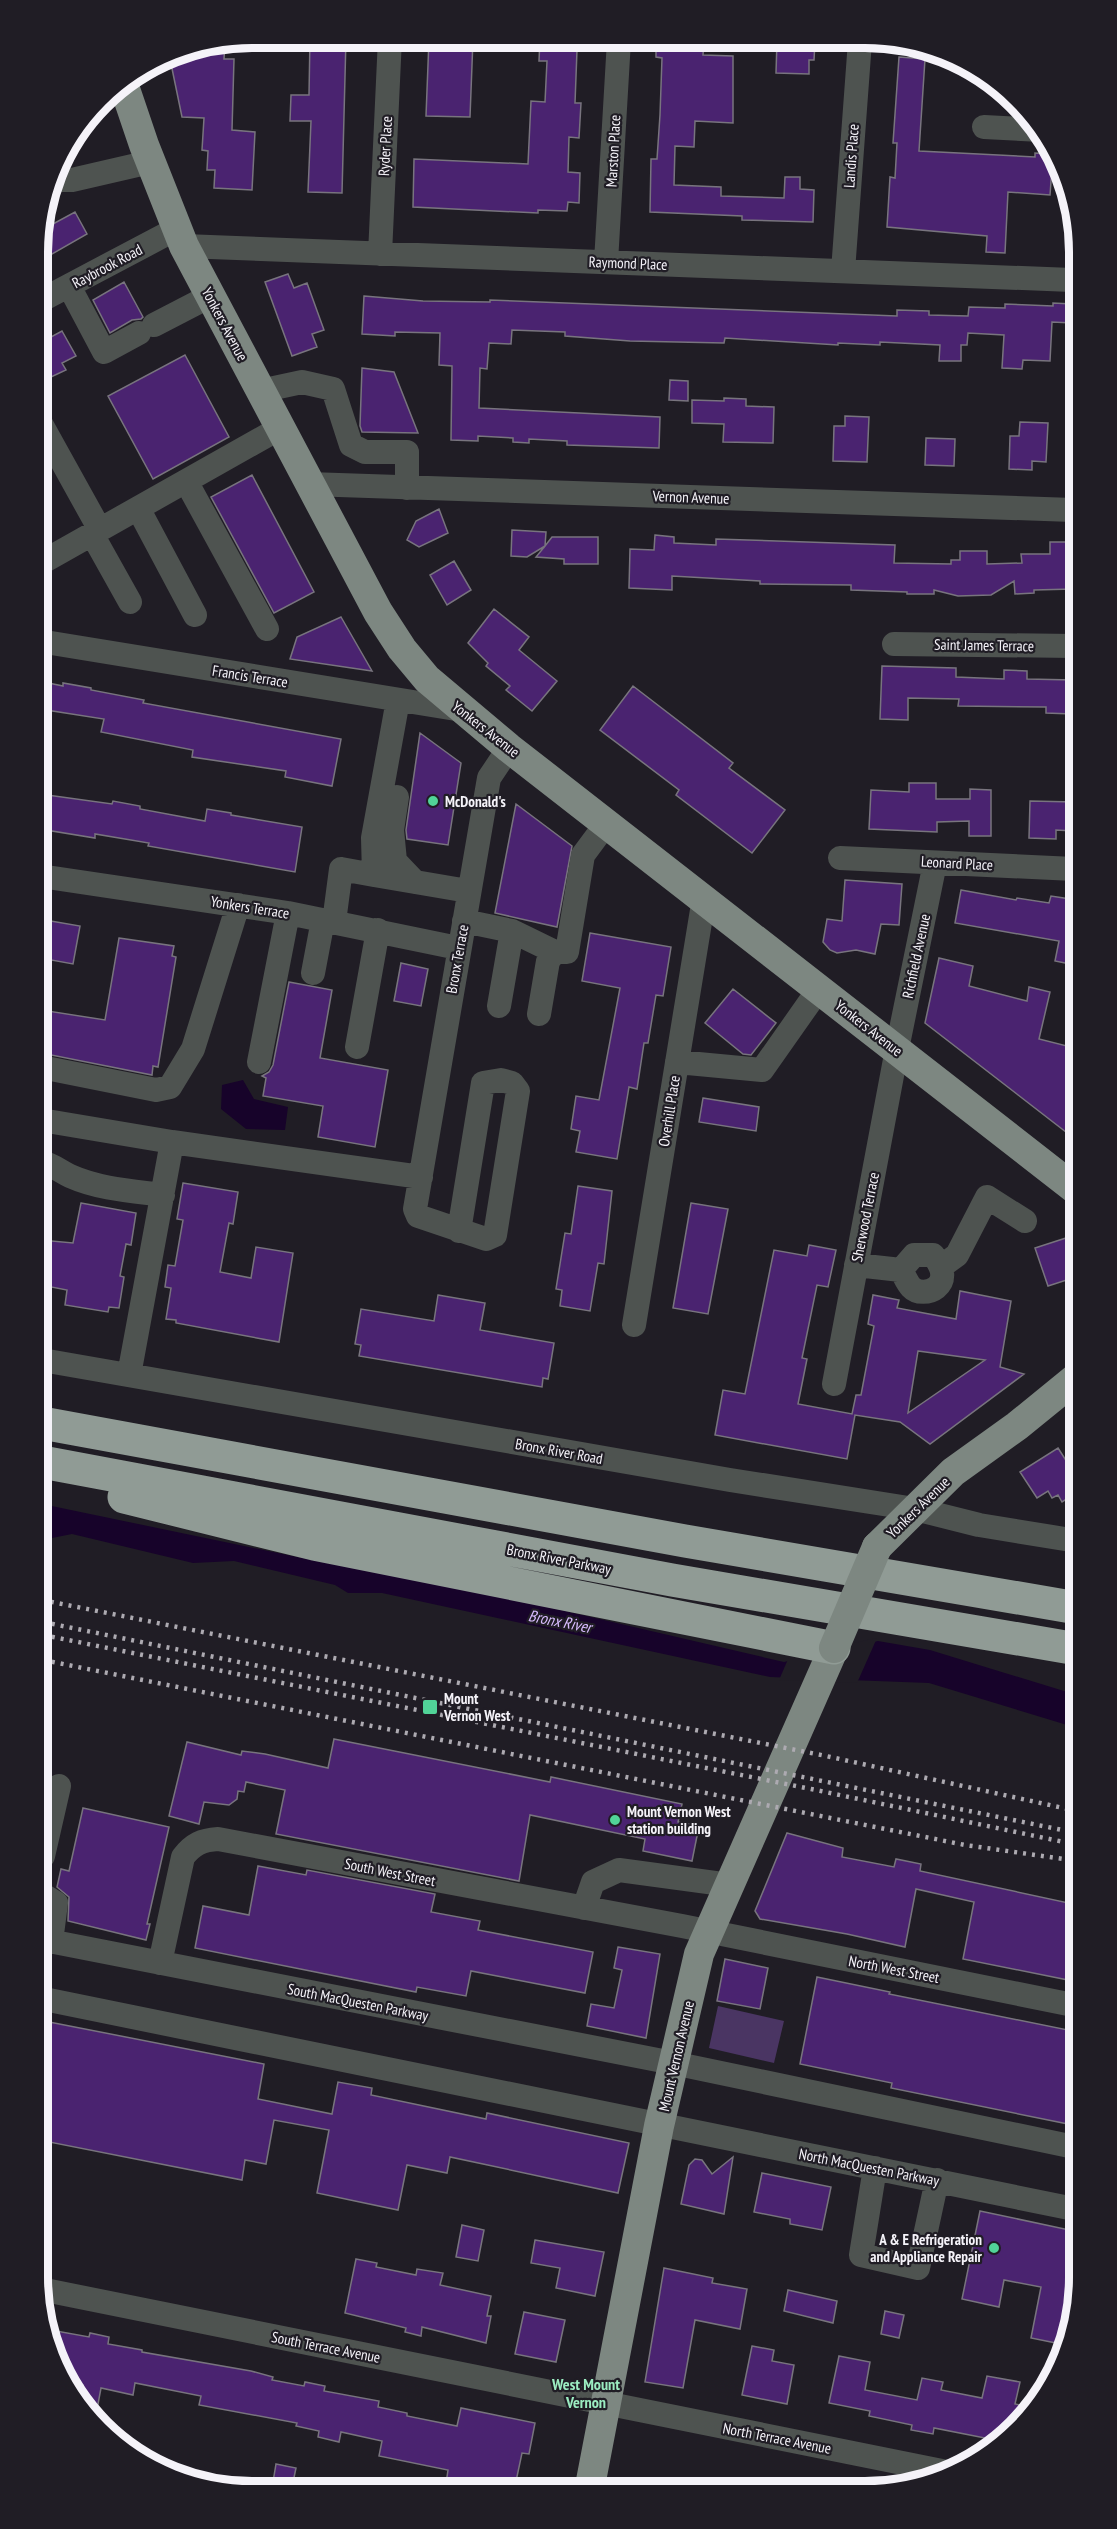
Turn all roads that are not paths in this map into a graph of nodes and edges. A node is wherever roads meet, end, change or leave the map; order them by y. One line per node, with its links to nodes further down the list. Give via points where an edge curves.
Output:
1 (390, 48): 10 (street, Ryder Place)
2 (619, 48): 11 (street, Marston Place)
3 (859, 48): 12 (street, Landis Place)
4 (126, 92): 7 (main road, Yonkers Avenue)
5 (984, 127): 6 (street)
6 (1027, 129)
7 (150, 162): 8 (street); 9 (main road, Yonkers Avenue)
8 (62, 180)
9 (180, 238): 10 (street, Raymond Place); 14 (street, Raybrook Road); 15 (main road, Yonkers Avenue)
10 (380, 254): 11 (street, Raymond Place)
11 (606, 262): 12 (street, Raymond Place)
12 (843, 271): 13 (street, Raymond Place)
13 (1069, 280)
14 (69, 286): 15 (street, via 104,352); 16 (street, Raybrook Road)
15 (210, 296): 17 (main road, Yonkers Avenue)
16 (48, 297)
17 (260, 391): 18 (main road, Yonkers Avenue); 22 (street, via 302,382 333,389 351,446 365,452 407,452)
18 (280, 428): 20 (street); 21 (main road, Yonkers Avenue)
19 (48, 438): 25 (street)
20 (186, 481): 23 (street); 29 (street)
21 (309, 484): 22 (street, Vernon Avenue); 34 (main road, Yonkers Avenue, via 402,649 427,679)
22 (406, 488): 24 (street, Vernon Avenue)
23 (138, 508): 25 (street); 28 (street)
24 (1069, 510)
25 (96, 532): 26 (street); 27 (street)
26 (48, 559)
27 (130, 602)
28 (195, 615)
29 (267, 629)
30 (48, 642): 33 (street, Francis Terrace)
31 (894, 644): 32 (street, Saint James Terrace)
32 (1069, 646)
33 (398, 700): 34 (street, Francis Terrace); 35 (street)
34 (462, 710): 36 (main road, Yonkers Avenue)
35 (390, 740): 41 (street, via 373,838); 43 (street, via 400,782 392,830 395,861)
36 (509, 748): 37 (main road, Yonkers Avenue); 44 (street, Bronx Terrace, via 489,778)
37 (606, 824): 45 (main road, Yonkers Avenue); 53 (street, via 583,855 567,952)
38 (840, 858): 39 (street, Leonard Place)
39 (935, 862): 40 (street, Leonard Place); 59 (street, Richfield Avenue)
40 (1069, 868)
41 (374, 875): 43 (street); 48 (street, via 341,869)
42 (48, 877): 46 (street, Yonkers Terrace)
43 (415, 882): 44 (street)
44 (468, 891): 49 (street, Bronx Terrace)
45 (704, 898): 55 (main road, Yonkers Avenue); 61 (street, Overhill Place)
46 (238, 905): 47 (street, Yonkers Terrace); 62 (street, via 193,1049 170,1087 156,1090)
47 (288, 913): 48 (street, Yonkers Terrace); 60 (street)
48 (328, 920): 50 (street, Yonkers Terrace); 54 (street)
49 (464, 921): 51 (street); 52 (street, Bronx Terrace)
50 (378, 930): 52 (street, Yonkers Terrace); 58 (street)
51 (512, 931): 53 (street); 56 (street)
52 (458, 948): 66 (street, Bronx Terrace)
53 (555, 952): 57 (street, via 548,961)
54 (313, 973)
55 (819, 989): 59 (main road, Yonkers Avenue); 61 (street, via 762,1070)
56 (499, 1006)
57 (539, 1014)
58 (357, 1047)
59 (897, 1049): 67 (main road, Yonkers Avenue); 71 (street, Sherwood Terrace)
60 (259, 1062)
61 (677, 1062): 72 (street, Overhill Place)
62 (48, 1068)
63 (48, 1121): 64 (street)
64 (172, 1143): 66 (street); 68 (street)
65 (48, 1163): 68 (street, via 70,1176 106,1186)
66 (421, 1177): 70 (street, Bronx Terrace, via 415,1209 418,1216)
67 (1069, 1182)
68 (163, 1195): 74 (street)
69 (1025, 1221): 71 (street, via 987,1197 957,1255 942,1266 933,1256 914,1256 901,1270)
70 (459, 1231): 70 (street, via 486,1239 495,1235 518,1091 512,1083 483,1083)
71 (856, 1265): 75 (street, Sherwood Terrace)
72 (634, 1324)
73 (48, 1361): 74 (street, Bronx River Road)
74 (129, 1375): 80 (street, Bronx River Road)
75 (834, 1384)
76 (1069, 1384): 80 (main road, Yonkers Avenue, via 953,1473)
77 (48, 1424): 82 (highway, via 674,1540)
78 (48, 1463): 84 (highway, Bronx River Parkway, via 608,1568)
79 (48, 1474): 83 (highway, via 223,1523)
80 (915, 1509): 81 (street, Bronx River Road, via 979,1525); 83 (main road, Yonkers Avenue, bridge, via 877,1547)
81 (1069, 1540)
82 (1069, 1607)
83 (834, 1648): 87 (main road, Mount Vernon Avenue)
84 (1069, 1648)
85 (59, 1786): 86 (street)
86 (48, 1834)
87 (730, 1885): 89 (street, via 619,1870 593,1882); 90 (main road, Mount Vernon Avenue)
88 (48, 1898): 91 (street, via 56,1903)
89 (584, 1908): 90 (street, South West Street); 93 (street, South West Street, via 218,1839 205,1840 192,1845 183,1857)
90 (710, 1932): 95 (street, North West Street); 96 (main road, Mount Vernon Avenue, via 699,1954)
91 (48, 1937)
92 (48, 1941): 93 (street, South MacQuesten Parkway)
93 (160, 1963): 96 (street, South MacQuesten Parkway)
94 (48, 2001): 97 (street)
95 (1069, 2004)
96 (673, 2063): 97 (main road, Mount Vernon Avenue); 98 (street)
97 (659, 2126): 99 (street, North MacQuesten Parkway); 103 (main road, Mount Vernon Avenue)
98 (1069, 2146)
99 (875, 2168): 100 (street, North MacQuesten Parkway); 100 (street, via 861,2255 918,2268)
100 (937, 2180): 101 (street, North MacQuesten Parkway)
101 (1069, 2208)
102 (49, 2291): 103 (street, South Terrace Avenue)
103 (607, 2404): 104 (street, North Terrace Avenue); 105 (main road, Mount Vernon Avenue)
104 (932, 2469)
105 (591, 2481)

